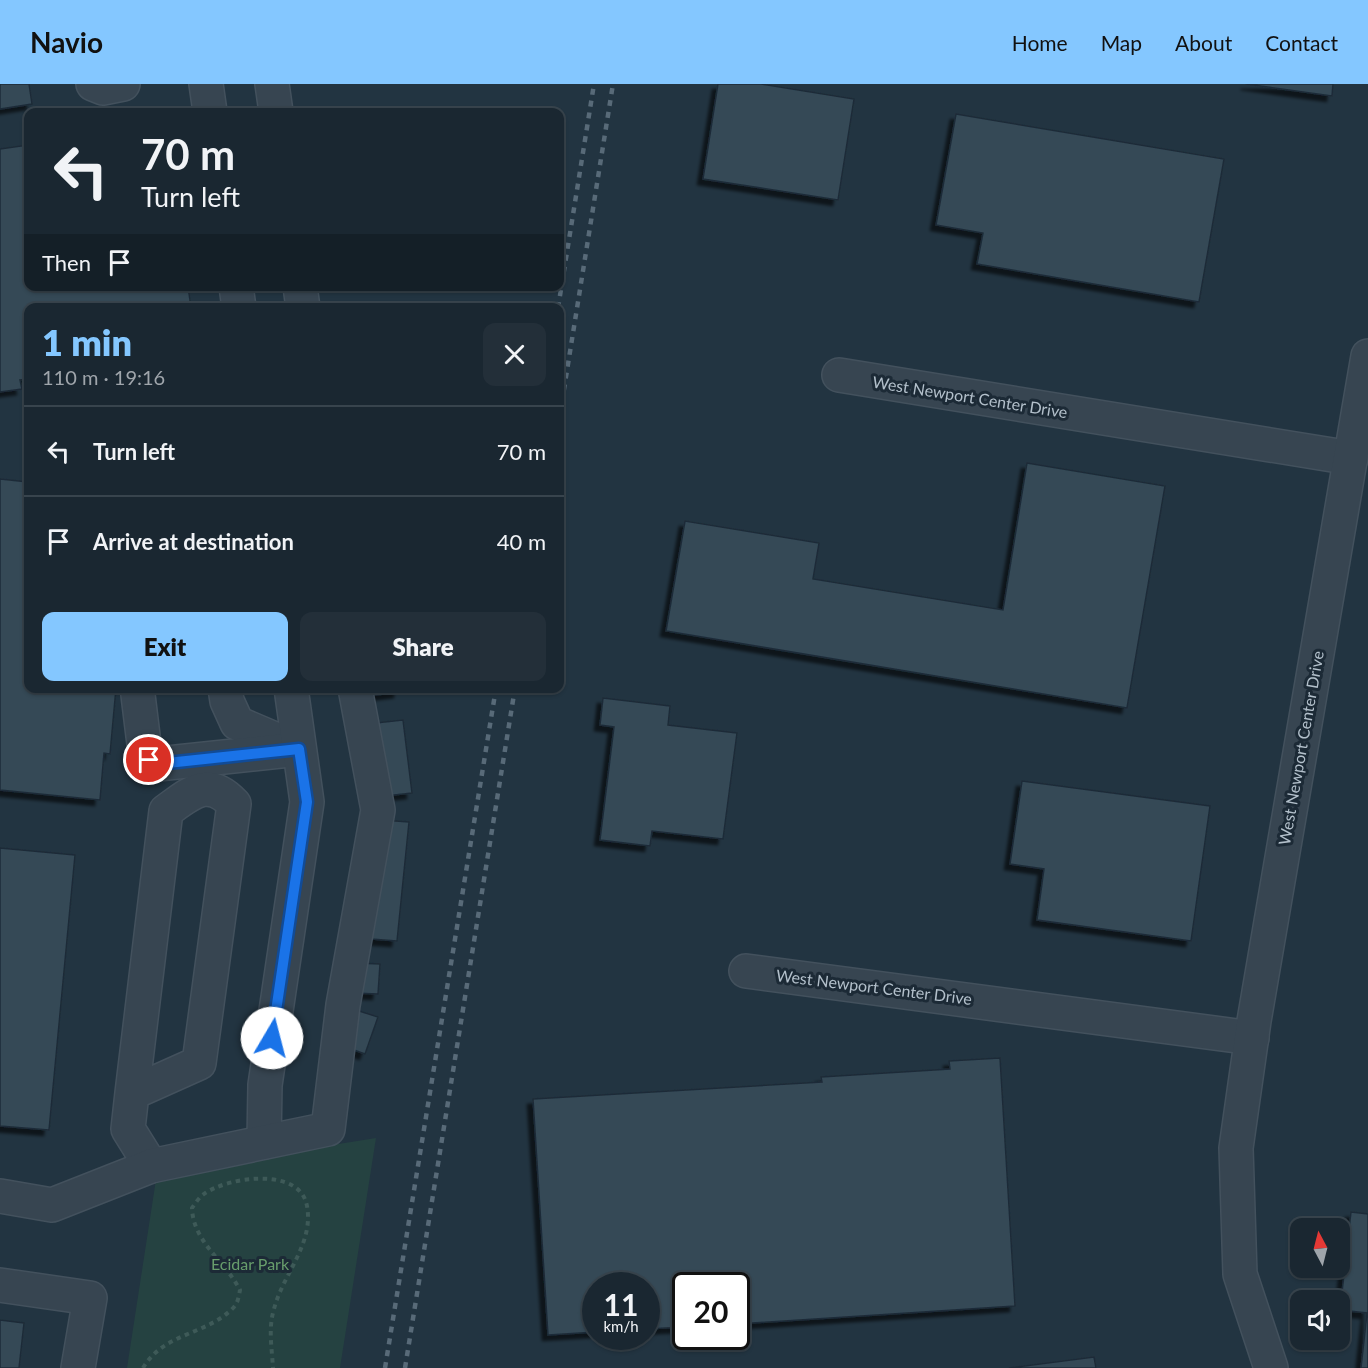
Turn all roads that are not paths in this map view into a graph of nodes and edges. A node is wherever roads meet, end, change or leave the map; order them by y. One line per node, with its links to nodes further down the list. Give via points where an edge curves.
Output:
1 (93, 84): 2 (street, via 103,88)
2 (123, 84)
3 (206, 84): 5 (street)
4 (272, 84): 6 (street)
5 (209, 108)
6 (275, 108)
7 (1368, 356): 9 (street, West Newport Center Drive)
8 (839, 375): 9 (street, West Newport Center Drive)
9 (1351, 458): 16 (street, West Newport Center Drive)
10 (223, 693): 14 (street, via 237,723)
11 (292, 693): 14 (street)
12 (357, 693): 18 (street, via 378,810 343,1005 328,1129)
13 (138, 695): 14 (street, via 144,744 149,760 158,764)
14 (299, 749): 18 (street, via 307,802 265,1085)
15 (746, 970): 16 (street, West Newport Center Drive)
16 (1252, 1038): 23 (street, West Newport Center Drive, via 1236,1148 1240,1274)
17 (132, 1094): 17 (street, via 166,811 195,790 223,792 234,804 199,1063); 19 (street, via 128,1130)
18 (264, 1142): 19 (street)
19 (151, 1166): 20 (street, via 52,1205)
20 (0, 1196)
21 (0, 1286): 22 (street, via 90,1298)
22 (78, 1368)
23 (1271, 1368)

